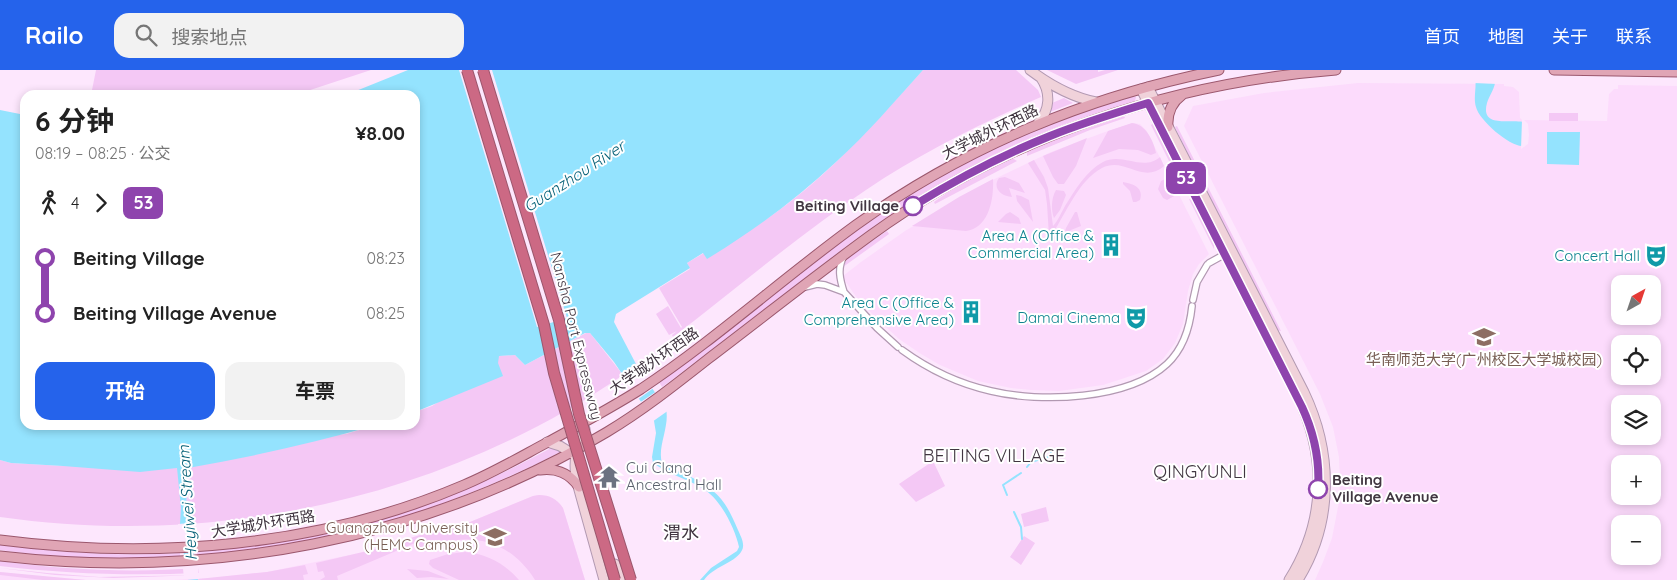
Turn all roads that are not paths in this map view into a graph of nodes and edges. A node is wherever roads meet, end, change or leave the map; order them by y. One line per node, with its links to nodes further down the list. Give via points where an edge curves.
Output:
1 (467, 70): 28 (highway, Nansha Port Expressway, bridge, via 544,325 554,373)
2 (484, 70): 30 (highway, Nansha Port Expressway, bridge, via 559,320 579,414)
3 (1030, 70): 8 (main road)
4 (1219, 70): 9 (main road, 大学城外环西路)
5 (1336, 70): 10 (main road, 大学城外环西路, via 1258,79)
6 (1554, 70): 7 (main road)
7 (1677, 72)
8 (1041, 78): 11 (main road, via 1069,94); 13 (main road, via 1048,103)
9 (1145, 88): 11 (main road, 大学城外环西路); 12 (main road)
10 (1182, 94): 12 (main road, 大学城外环西路); 14 (main road, via 1169,112)
11 (1096, 102): 13 (main road, 大学城外环西路)
12 (1152, 102): 14 (main road); 15 (main road); 16 (main road, 大学城外环西路, via 1056,133 984,166 913,206)
13 (1038, 123): 19 (main road, 大学城外环西路, via 945,168 880,209 655,379)
14 (1168, 127): 15 (main road)
15 (1228, 253): 18 (street, via 1208,264 1197,282 1190,322 1182,343 1163,367 1124,386 1082,396 1038,398 992,392 943,374 900,348); 31 (main road, via 1302,407 1315,447 1318,484 1315,516 1304,552); 32 (main road, via 1306,398 1321,437 1326,476 1324,510 1314,546)
16 (845, 254): 17 (main road, 大学城外环西路); 18 (street, via 840,270)
17 (801, 288): 18 (street, via 821,284); 20 (main road, 大学城外环西路, via 664,393)
18 (844, 292)
19 (590, 420): 21 (main road, 大学城外环西路); 22 (main road)
20 (590, 441): 22 (main road, 大学城外环西路); 30 (main road, via 590,465)
21 (547, 442): 22 (main road); 25 (main road, 大学城外环西路, via 463,486 399,508 312,531 247,542 179,548 97,548)
22 (574, 452): 23 (main road, 大学城外环西路); 24 (main road); 29 (main road, via 588,478)
23 (535, 470): 24 (main road, via 562,472); 26 (main road, 大学城外环西路, via 465,502 377,531 276,553 198,562 105,565)
24 (579, 487): 27 (main road)
25 (0, 540)
26 (0, 556)
27 (604, 580)
28 (615, 580)
29 (621, 580)
30 (631, 580)
31 (1288, 580)
32 (1298, 580)

